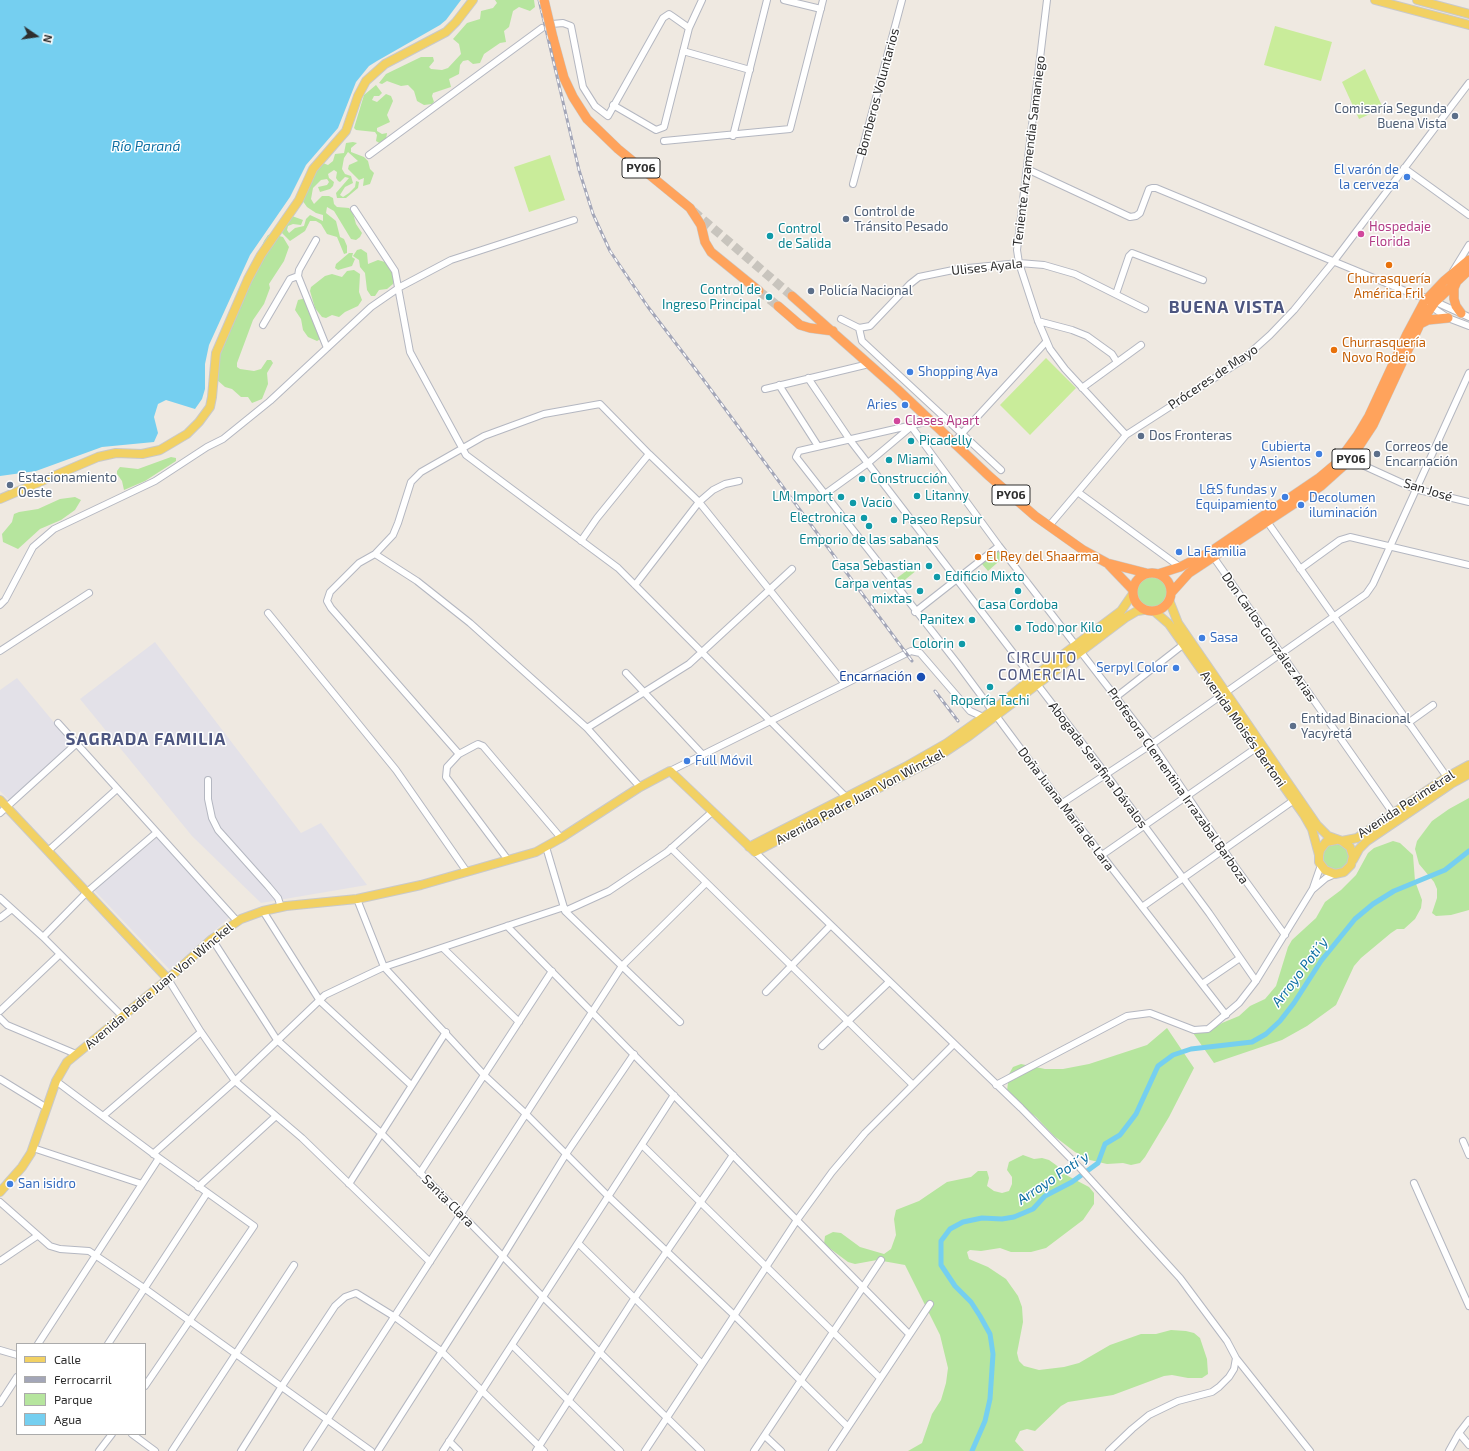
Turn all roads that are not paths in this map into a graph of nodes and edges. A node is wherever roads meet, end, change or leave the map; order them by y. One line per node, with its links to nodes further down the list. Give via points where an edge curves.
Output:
1 (472, 0): 81 (main road, via 446,32 385,64 366,81 346,131 313,169 299,200 261,254 248,280 216,353 210,407 195,426 176,442 160,450 98,457)
2 (544, 0): 40 (highway, PY06, bridge, via 564,78 587,119 618,149 690,208 701,224 705,242 711,252)
3 (702, 0): 16 (street)
4 (767, 0): 18 (street)
5 (784, 0): 11 (street)
6 (823, 0): 11 (street)
7 (902, 0): 26 (street, Bomberos Voluntarios)
8 (1047, 0): 25 (street, Teniente Arzamendia Samaniego)
9 (1375, 0): 14 (main road)
10 (1417, 0): 12 (main road)
11 (820, 9): 21 (street, via 790,129)
12 (1469, 14)
13 (552, 24): 20 (street, via 563,23 571,26 583,87 595,106 608,116)
14 (1469, 25)
15 (542, 28): 23 (street)
16 (689, 28): 17 (street); 20 (street, via 672,16 666,16)
17 (683, 51): 18 (street); 20 (street, via 662,129 656,130)
18 (750, 70): 21 (street)
19 (1469, 83): 24 (street, Próceres de Mayo)
20 (613, 105)
21 (734, 136): 22 (street)
22 (664, 141)
23 (369, 155)
24 (1404, 168): 28 (street); 33 (street, Próceres de Mayo)
25 (1027, 169): 33 (street, via 1130,217 1140,213 1149,190 1156,188); 34 (street, Teniente Arzamendia Samaniego, via 1017,250)
26 (853, 184)
27 (354, 209): 39 (street, via 396,271)
28 (1469, 215)
29 (574, 220): 39 (street, via 451,260)
30 (316, 240): 36 (street)
31 (1469, 245): 37 (street)
32 (1469, 260): 37 (highway, PY06)
33 (1334, 261): 43 (street); 68 (street, Próceres de Mayo, via 1294,310 1252,353)
34 (1019, 262): 41 (street, Ulises Ayala, via 1062,269); 49 (street, Teniente Arzamendia Samaniego); 53 (street, Ulises Ayala, via 958,268 919,278 910,284 870,326)
35 (1469, 270): 37 (highway, PY06)
36 (298, 276): 51 (street, via 290,279); 57 (street)
37 (1454, 278): 43 (highway, PY06); 46 (highway, via 1456,306)
38 (1203, 280): 41 (street, via 1132,253)
39 (400, 287): 57 (street, via 371,307); 72 (street, via 410,352)
40 (759, 291)
41 (1116, 294): 45 (street, Ulises Ayala)
42 (792, 296): 54 (highway, PY06)
43 (1429, 302): 46 (street); 47 (street); 50 (highway, PY06); 74 (highway, PY06, via 1407,334)
44 (778, 306): 54 (highway, via 800,324)
45 (1145, 309)
46 (1465, 315)
47 (1448, 318): 50 (highway, via 1428,320); 52 (street)
48 (841, 319): 53 (street)
49 (1038, 321): 55 (street, Teniente Arzamendia Samaniego); 58 (street, via 1080,333 1112,354)
50 (1420, 324): 74 (highway, PY06, via 1373,425)
51 (263, 325)
52 (1469, 326)
53 (860, 328): 67 (street, via 862,341)
54 (832, 331): 59 (highway, PY06)
55 (1046, 342): 63 (street, Teniente Arzamendia Samaniego); 67 (street)
56 (1141, 345): 58 (street)
57 (327, 348): 104 (street, via 270,401 223,439 155,481 54,529 33,547)
58 (1117, 362): 63 (street)
59 (869, 364): 61 (street); 65 (highway, PY06)
60 (1469, 373): 78 (street)
61 (808, 378): 62 (street); 69 (street, Abogada Serafina Dávalos)
62 (779, 385): 64 (street); 71 (street)
63 (1082, 388): 68 (street, Teniente Arzamendia Samaniego)
64 (765, 389)
65 (928, 418): 66 (street); 70 (highway, PY06)
66 (911, 426): 69 (street); 75 (street); 88 (street, Profesora Clementina Irrazabal Barboza)
67 (962, 433): 70 (street); 76 (street)
68 (1126, 435): 79 (street, Próceres de Mayo)
69 (850, 440): 71 (street); 75 (street, Abogada Serafina Dávalos)
70 (954, 442): 85 (highway, PY06, via 1020,504)
71 (818, 446): 80 (street, Doña Juana María de Lara, via 799,451 796,455)
72 (461, 448): 73 (street, via 484,436 544,414 600,404); 86 (street, via 466,455); 89 (street, via 420,472 411,482 393,535)
73 (649, 454): 82 (street); 86 (street)
74 (1347, 458): 78 (street, San José); 84 (highway, PY06)
75 (868, 463): 80 (street); 98 (street, Abogada Serafina Dávalos)
76 (1002, 470)
77 (740, 481): 82 (street, via 713,490)
78 (1415, 489): 83 (street, San José); 87 (street)
79 (1079, 493): 85 (street, Próceres de Mayo); 93 (street)
80 (826, 494): 106 (street, Doña Juana María de Lara)
81 (0, 499)
82 (699, 502): 99 (street); 100 (street)
83 (1469, 502)
84 (1265, 519): 90 (highway, PY06); 95 (street)
85 (1049, 526): 91 (highway, PY06, via 1082,550)
86 (581, 541): 99 (street, via 618,568)
87 (1390, 545): 92 (street); 95 (street, via 1345,538); 109 (street, via 1370,590)
88 (999, 546): 98 (street); 111 (street, Profesora Clementina Irrazabal Barboza)
89 (374, 554): 127 (street, via 417,581 470,623); 131 (street, via 359,563 330,592 327,601)
90 (1212, 555): 93 (highway, PY06); 103 (highway, PY06, via 1184,576); 114 (street, Don Carlos González Arias)
91 (1107, 563): 96 (highway, PY06); 101 (highway, PY06)
92 (1469, 565)
93 (1180, 567): 97 (highway, PY06)
94 (792, 568): 100 (street)
95 (1300, 569): 109 (street)
96 (1146, 573): 97 (highway, PY06); 101 (highway, via 1138,578)
97 (1158, 574): 103 (highway, via 1168,582)
98 (956, 579): 106 (street); 116 (street, Abogada Serafina Dávalos)
99 (635, 585): 113 (street)
100 (769, 589): 113 (street); 117 (street)
101 (1132, 592): 105 (highway, PY06, via 1137,605); 111 (main road, Avenida Padre Juan Von Winckel, via 1121,611)
102 (89, 593): 112 (street)
103 (1170, 596): 107 (highway, PY06, via 1163,608); 119 (main road, Avenida Moisés Bertoni, via 1178,623)
104 (0, 605)
105 (1144, 610): 107 (highway); 111 (main road, Avenida Padre Juan Von Winckel, via 1125,618)
106 (916, 612): 122 (street, Doña Juana María de Lara)
107 (1154, 612): 110 (main road, Avenida Moisés Bertoni, via 1166,620)
108 (268, 613): 163 (street, via 396,770)
109 (1334, 617): 114 (street); 126 (street)
110 (1184, 644): 119 (main road, Avenida Moisés Bertoni); 120 (street)
111 (1079, 649): 116 (main road, Avenida Padre Juan Von Winckel); 120 (street, Profesora Clementina Irrazabal Barboza)
112 (0, 651)
113 (703, 653): 118 (street); 124 (street)
114 (1280, 653): 119 (street); 148 (street, Don Carlos González Arias)
115 (626, 673): 118 (street)
116 (1035, 681): 122 (main road, Avenida Padre Juan Von Winckel); 135 (street, Abogada Serafina Dávalos)
117 (845, 684): 123 (street, via 908,651 916,651 970,711); 124 (street)
118 (644, 692): 127 (street); 132 (street)
119 (1222, 693): 129 (street); 130 (main road, Avenida Moisés Bertoni)
120 (1116, 697): 129 (street, Profesora Clementina Irrazabal Barboza)
121 (1433, 705): 126 (street)
122 (994, 713): 123 (main road, Avenida Padre Juan Von Winckel); 145 (street, Doña Juana María de Lara); 155 (main road, Avenida Padre Juan Von Winckel, via 933,760)
123 (983, 717): 141 (main road, Avenida Padre Juan Von Winckel, via 932,753)
124 (770, 722): 132 (street); 141 (street)
125 (58, 723): 128 (street)
126 (1408, 723): 138 (street)
127 (587, 728): 139 (street)
128 (76, 744): 140 (street); 146 (street)
129 (1152, 744): 135 (street); 142 (street, Profesora Clementina Irrazabal Barboza)
130 (1259, 746): 142 (street); 144 (main road, Avenida Moisés Bertoni)
131 (459, 754): 151 (street, via 478,744 483,746); 160 (street, via 447,767 446,777)
132 (703, 755): 134 (street)
133 (1469, 765): 138 (main road, Avenida Perimetral)
134 (670, 771): 139 (main road, Avenida Padre Juan Von Winckel); 147 (main road)
135 (1106, 774): 145 (street); 149 (street, Abogada Serafina Dávalos)
136 (1469, 774): 138 (main road, Avenida Perimetral)
137 (208, 780): 171 (street, via 211,812 218,830 278,898)
138 (1449, 780): 148 (main road, Avenida Perimetral)
139 (640, 787): 151 (main road, Avenida Padre Juan Von Winckel)
140 (117, 789): 150 (street); 157 (street)
141 (846, 797): 155 (main road, Avenida Padre Juan Von Winckel)
142 (1188, 797): 149 (street); 156 (street, Profesora Clementina Irrazabal Barboza)
143 (0, 800): 146 (main road)
144 (1296, 800): 152 (main road, Avenida Moisés Bertoni, via 1320,829); 156 (street); 159 (main road, Avenida Moisés Bertoni, via 1312,829)
145 (1061, 804): 158 (street, Doña Juana María de Lara)
146 (3, 810): 157 (main road)
147 (712, 812): 154 (street); 155 (main road)
148 (1395, 816): 152 (main road, Avenida Perimetral, via 1356,838); 161 (main road, Avenida Perimetral, via 1363,844)
149 (1145, 826): 158 (street); 165 (street, Abogada Serafina Dávalos)
150 (156, 833): 168 (street); 177 (street)
151 (561, 838): 153 (main road, Avenida Padre Juan Von Winckel)
152 (1339, 840): 159 (main road, via 1326,842); 161 (main road, Avenida Moisés Bertoni, via 1350,847)
153 (546, 847): 160 (main road, Avenida Padre Juan Von Winckel); 175 (street)
154 (671, 848): 166 (street); 175 (street, via 609,891)
155 (752, 850): 179 (street)
156 (1224, 850): 165 (street); 180 (street, Profesora Clementina Irrazabal Barboza)
157 (48, 851): 168 (main road)
158 (1102, 855): 172 (street, Doña Juana María de Lara)
159 (1319, 856): 162 (main road, Avenida Moisés Bertoni)
160 (508, 860): 163 (main road, Avenida Padre Juan Von Winckel)
161 (1353, 861): 164 (main road, via 1344,872)
162 (1321, 865): 164 (main road, via 1324,870); 167 (street)
163 (467, 872): 170 (main road, Avenida Padre Juan Von Winckel, via 421,885)
164 (1335, 874): 167 (street)
165 (1183, 879): 172 (street); 185 (street, Abogada Serafina Dávalos)
166 (706, 883): 186 (street); 187 (street)
167 (1312, 890): 180 (street)
168 (87, 892): 181 (street); 190 (main road)
169 (0, 898): 173 (street)
170 (357, 898): 171 (main road, Avenida Padre Juan Von Winckel); 188 (street)
171 (281, 907): 174 (main road, Avenida Padre Juan Von Winckel)
172 (1142, 907): 193 (street, Doña Juana María de Lara)
173 (12, 909): 176 (street); 181 (street)
174 (263, 911): 177 (main road, Avenida Padre Juan Von Winckel); 195 (street)
175 (565, 911): 178 (street, via 564,907); 186 (street)
176 (0, 918)
177 (237, 921): 182 (main road, Avenida Padre Juan Von Winckel)
178 (507, 926): 183 (street); 189 (street)
179 (830, 926): 187 (street); 192 (street)
180 (1285, 935): 191 (street)
181 (43, 937): 184 (street)
182 (212, 939): 190 (main road, Avenida Padre Juan Von Winckel); 206 (street, Santa Clara)
183 (443, 948): 188 (street); 201 (street)
184 (59, 955): 196 (street); 199 (street)
185 (1240, 958): 191 (street, Abogada Serafina Dávalos); 193 (street)
186 (622, 966): 197 (street); 202 (street)
187 (791, 966): 194 (street); 203 (street)
188 (384, 968): 195 (street, via 325,995); 205 (street)
189 (552, 971): 197 (street); 201 (street)
190 (168, 979): 199 (main road, Avenida Padre Juan Von Winckel); 204 (street)
191 (1256, 981): 198 (street)
192 (889, 982): 203 (street); 207 (street)
193 (1202, 984): 198 (street, Doña Juana María de Lara)
194 (766, 992)
195 (320, 1001): 206 (street); 216 (street)
196 (0, 1011)
197 (593, 1012): 210 (street); 220 (street)
198 (1226, 1015): 217 (street, via 1208,1028 1194,1030 1150,1013 1127,1016)
199 (123, 1017): 209 (main road, Avenida Padre Juan Von Winckel)
200 (0, 1018): 209 (street, via 7,1025)
201 (520, 1022): 211 (street)
202 (680, 1022)
203 (848, 1022): 208 (street); 215 (street)
204 (200, 1032): 214 (street); 221 (street)
205 (446, 1032): 211 (street); 216 (street)
206 (277, 1040): 214 (street); 223 (street, Santa Clara)
207 (954, 1044): 215 (street); 217 (street)
208 (822, 1046)
209 (76, 1054): 213 (main road, Avenida Padre Juan Von Winckel, via 63,1067)
210 (634, 1054): 218 (street); 228 (street)
211 (485, 1076): 220 (street); 232 (street)
212 (0, 1079): 219 (street)
213 (56, 1081): 219 (main road, Avenida Padre Juan Von Winckel); 221 (street)
214 (235, 1081): 222 (street); 227 (street)
215 (912, 1084): 243 (street, via 832,1172)
216 (411, 1085): 223 (street)
217 (996, 1085): 273 (street, via 1080,1168 1180,1278 1227,1341)
218 (674, 1094): 225 (street); 229 (street)
219 (47, 1108): 226 (main road, Avenida Padre Juan Von Winckel)
220 (526, 1114): 228 (street); 242 (street)
221 (103, 1116): 227 (street)
222 (276, 1116): 235 (street); 236 (street)
223 (381, 1133): 232 (street, Santa Clara); 235 (street)
224 (1463, 1141): 230 (street)
225 (642, 1145): 239 (street); 241 (street)
226 (33, 1148): 234 (street); 237 (main road, Avenida Padre Juan Von Winckel, via 22,1168)
227 (153, 1154): 231 (street)
228 (566, 1154): 239 (street); 248 (street)
229 (733, 1155): 241 (street); 243 (street)
230 (1469, 1155)
231 (159, 1158): 234 (street); 236 (street)
232 (420, 1173): 242 (street, Santa Clara)
233 (1414, 1183): 259 (street)
234 (142, 1184): 247 (street)
235 (349, 1184): 251 (street)
236 (198, 1187): 238 (street)
237 (0, 1192)
238 (207, 1193): 255 (street); 262 (street, via 254,1226)
239 (609, 1197): 245 (street); 246 (street)
240 (0, 1202): 244 (street)
241 (701, 1202): 246 (street); 253 (street)
242 (461, 1213): 248 (street, Santa Clara); 251 (street)
243 (797, 1220): 253 (street); 254 (street)
244 (37, 1236): 247 (street, via 55,1248 84,1250); 250 (street)
245 (578, 1243): 256 (street); 257 (street)
246 (667, 1252): 257 (street); 260 (street)
247 (95, 1255): 255 (street); 265 (street)
248 (503, 1256): 256 (street, Santa Clara); 269 (street)
249 (881, 1260): 254 (street)
250 (0, 1261)
251 (430, 1262): 261 (street)
252 (294, 1265): 271 (street)
253 (767, 1266): 260 (street); 263 (street)
254 (864, 1287): 263 (street); 264 (street)
255 (144, 1288): 262 (street); 266 (street)
256 (543, 1297): 267 (street); 270 (street, Santa Clara)
257 (634, 1299): 270 (street); 274 (street)
258 (930, 1304): 264 (street)
259 (1469, 1306)
260 (734, 1315): 274 (street); 277 (street)
261 (395, 1316): 269 (street); 279 (street, via 356,1293 345,1297 335,1306); 284 (street)
262 (189, 1321): 271 (street); 278 (street)
263 (834, 1331): 276 (street); 277 (street)
264 (910, 1334): 276 (street)
265 (39, 1343)
266 (109, 1343)
267 (512, 1345): 280 (street); 281 (street)
268 (0, 1350): 272 (street)
269 (441, 1352): 280 (street); 300 (street)
270 (600, 1352): 281 (street); 283 (street, Santa Clara)
271 (236, 1354): 279 (street); 296 (street)
272 (16, 1355)
273 (1236, 1358): 310 (street, via 1234,1369 1219,1387 1212,1392 1178,1401 1149,1415); 311 (street)
274 (702, 1364): 283 (street)
275 (16, 1378): 282 (street)
276 (880, 1378): 286 (street)
277 (800, 1381): 286 (street); 290 (street)
278 (146, 1385)
279 (282, 1386): 284 (street); 297 (street)
280 (483, 1390): 291 (street); 293 (street)
281 (569, 1401): 293 (street); 304 (street)
282 (0, 1403)
283 (667, 1417): 305 (street); 306 (street, Santa Clara)
284 (327, 1419): 298 (street); 299 (street)
285 (1469, 1420): 287 (street)
286 (848, 1427): 309 (street)
287 (1458, 1433): 292 (street); 312 (street)
288 (111, 1435): 294 (street)
289 (133, 1435): 295 (street)
290 (765, 1436): 307 (street); 308 (street)
291 (449, 1441): 301 (street); 302 (street)
292 (1469, 1445)
293 (537, 1449): 303 (street)
294 (99, 1451)
295 (155, 1451)
296 (172, 1451)
297 (241, 1451)
298 (307, 1451)
299 (371, 1451)
300 (378, 1451)
301 (443, 1451)
302 (459, 1451)
303 (544, 1451)
304 (620, 1451)
305 (645, 1451)
306 (701, 1451)
307 (754, 1451)
308 (781, 1451)
309 (832, 1451)
310 (1109, 1451)
311 (1310, 1451)
312 (1449, 1451)

